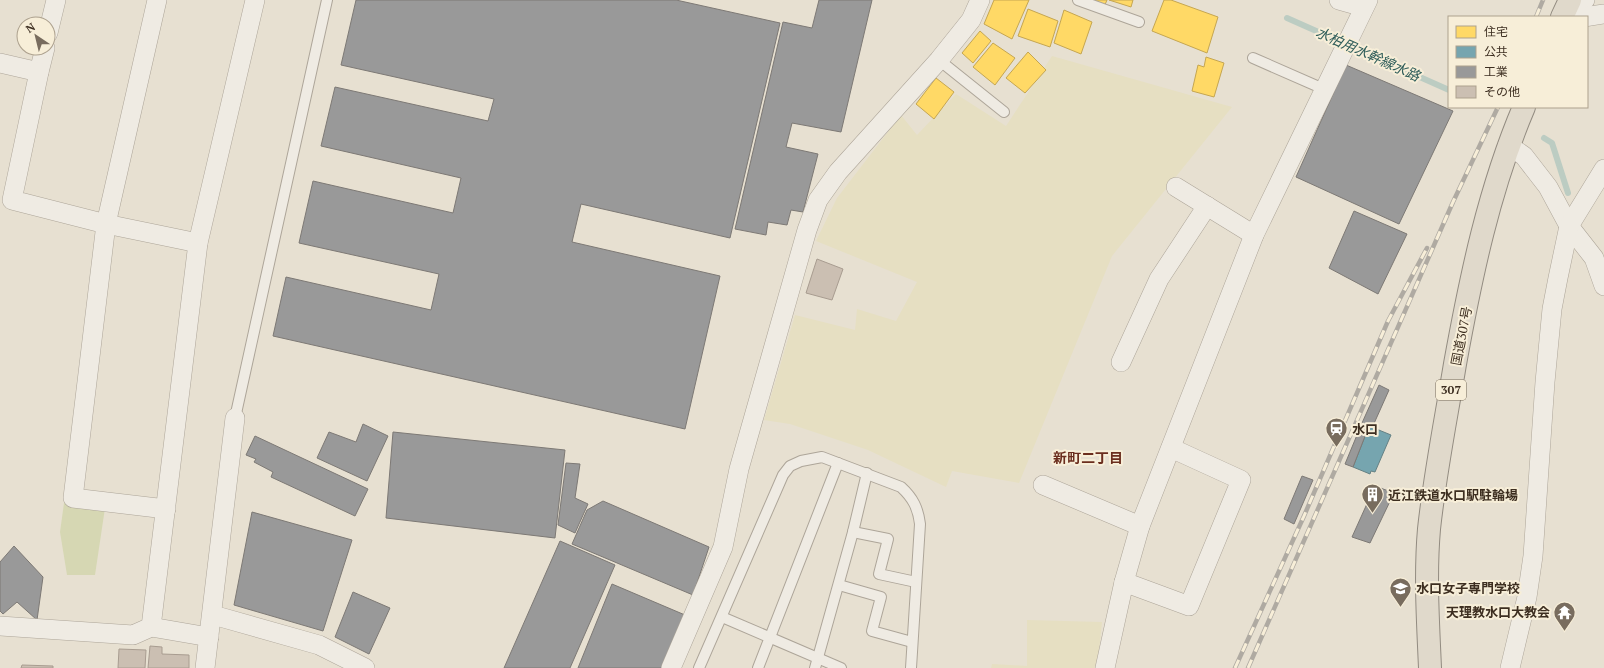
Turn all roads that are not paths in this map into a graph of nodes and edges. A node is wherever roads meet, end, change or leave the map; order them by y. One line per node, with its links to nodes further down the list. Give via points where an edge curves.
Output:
1 (56, 0): 12 (street)
2 (157, 0): 29 (street)
3 (255, 0): 32 (street)
4 (327, 0): 35 (lane)
5 (980, 0): 19 (street, via 971,20)
6 (1078, 0): 16 (lane)
7 (1339, 0): 10 (street)
8 (1570, 0): 13 (highway)
9 (1585, 0): 14 (street)
10 (1366, 3): 22 (street)
11 (1604, 14): 15 (street)
12 (52, 16)
13 (1564, 16)
14 (1565, 16)
15 (1588, 16)
16 (1139, 22)
17 (43, 56): 21 (street)
18 (1253, 58): 22 (lane)
19 (939, 60): 24 (lane); 56 (street, via 838,172 818,200 807,230 739,469 722,547)
20 (0, 63): 21 (street)
21 (39, 72): 29 (street, via 12,200)
22 (1326, 90): 31 (street)
23 (1524, 108): 25 (highway, 国道307号 / 307)
24 (1004, 112)
25 (1508, 145): 30 (street, via 1524,156 1548,187); 62 (highway, 国道307号 / 307, via 1481,236 1460,335 1435,480 1427,603)
26 (1604, 169): 30 (street)
27 (1176, 187): 28 (street)
28 (1207, 206): 31 (street); 34 (street, via 1159,279)
29 (106, 224): 32 (street); 40 (street, via 73,498)
30 (1569, 226): 33 (street, via 1594,258); 63 (street, via 1552,309 1533,556 1527,597)
31 (1254, 236): 36 (street)
32 (198, 243): 40 (street)
33 (1604, 286)
34 (1121, 362)
35 (235, 418): 46 (street)
36 (1171, 448): 41 (street); 44 (street, via 1241,480 1189,606)
37 (838, 463): 38 (lane); 47 (lane, via 822,457 811,458 790,466 783,475); 51 (lane)
38 (868, 473): 42 (lane); 43 (lane, via 901,486 915,502 919,511)
39 (1043, 485): 41 (street)
40 (166, 509): 49 (street)
41 (1140, 526): 44 (street)
42 (853, 532): 43 (lane, via 888,539 879,574); 45 (lane)
43 (916, 582): 52 (lane)
44 (1124, 582): 61 (street)
45 (839, 585): 52 (lane, via 881,596 872,631); 53 (lane)
46 (213, 615): 50 (street); 55 (street, via 319,645)
47 (722, 617): 51 (lane); 57 (lane)
48 (0, 626): 49 (street, via 133,635)
49 (151, 627): 50 (street)
50 (209, 637): 54 (street)
51 (770, 638): 53 (lane); 58 (lane)
52 (912, 642): 60 (lane)
53 (817, 663): 59 (lane)
54 (205, 668)
55 (365, 668)
56 (671, 668)
57 (699, 668)
58 (758, 668)
59 (842, 668)
60 (911, 668)
61 (1105, 668)
62 (1430, 668)
63 (1510, 668)

